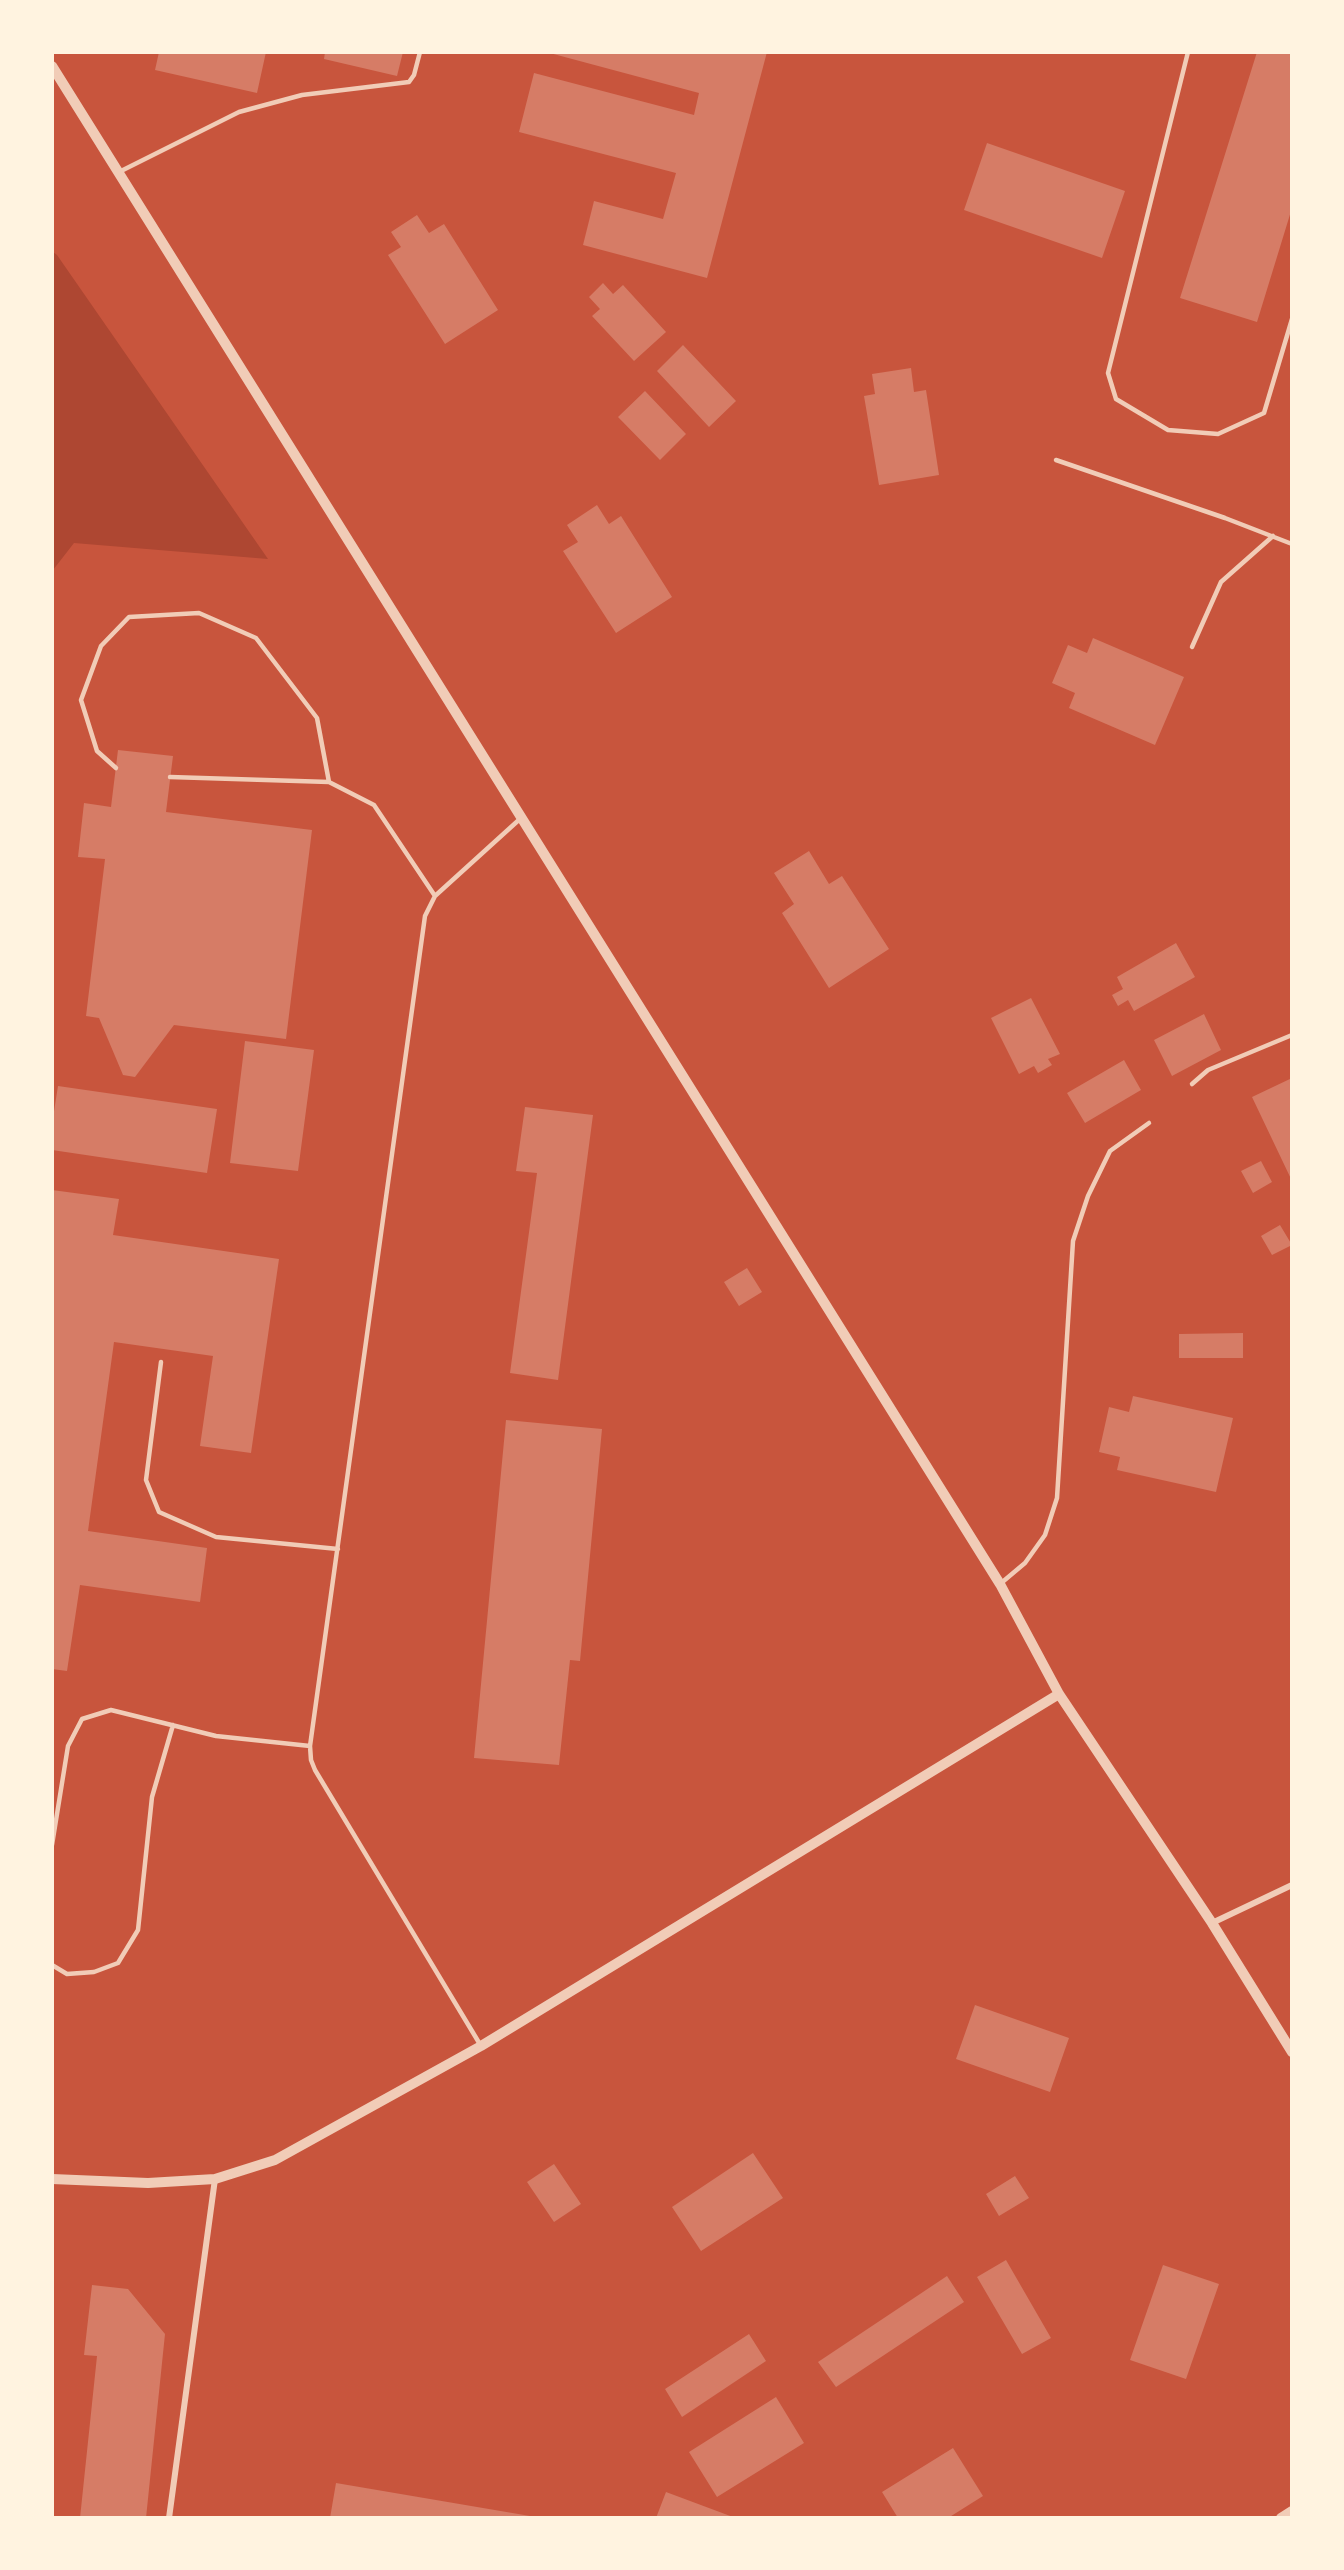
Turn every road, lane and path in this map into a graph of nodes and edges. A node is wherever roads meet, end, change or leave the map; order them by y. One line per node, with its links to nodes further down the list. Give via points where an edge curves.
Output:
1 (420, 52): 4 (lane, via 409,82 302,95 239,112)
2 (1188, 52): 5 (lane, via 1108,373 1116,399 1168,430 1218,434 1264,413)
3 (52, 66): 4 (street)
4 (119, 172): 13 (street)
5 (1292, 319)
6 (1056, 460): 7 (lane)
7 (1273, 536): 8 (lane); 9 (lane, via 1221,582)
8 (1292, 544)
9 (1192, 647)
10 (116, 768): 12 (lane, via 97,751 81,700 101,646 129,616 200,613 256,638 317,718)
11 (170, 777): 12 (lane)
12 (329, 782): 14 (lane, via 374,805)
13 (523, 816): 14 (lane); 20 (street)
14 (435, 896): 19 (lane, via 425,916)
15 (1292, 1035): 16 (lane, via 1208,1070)
16 (1192, 1084)
17 (1149, 1123): 20 (lane, via 1110,1151 1088,1196 1073,1240 1057,1498 1045,1535 1025,1563)
18 (161, 1362): 19 (lane, via 146,1480 159,1512 216,1537)
19 (338, 1549): 23 (lane)
20 (1000, 1584): 21 (street)
21 (1059, 1694): 26 (street); 28 (street)
22 (173, 1725): 23 (lane, via 216,1736); 24 (lane, via 111,1710 82,1719 68,1746); 27 (lane, via 152,1797 138,1930 118,1963 94,1972 67,1974)
23 (310, 1746): 28 (lane, via 315,1770)
24 (52, 1845)
25 (1292, 1885): 26 (street)
26 (1212, 1923): 29 (street)
27 (52, 1965)
28 (481, 2046): 31 (street, via 275,2160)
29 (1292, 2052)
30 (52, 2179): 31 (street)
31 (215, 2179): 33 (street)
32 (1292, 2511): 34 (street)
33 (169, 2517)
34 (1281, 2517)

